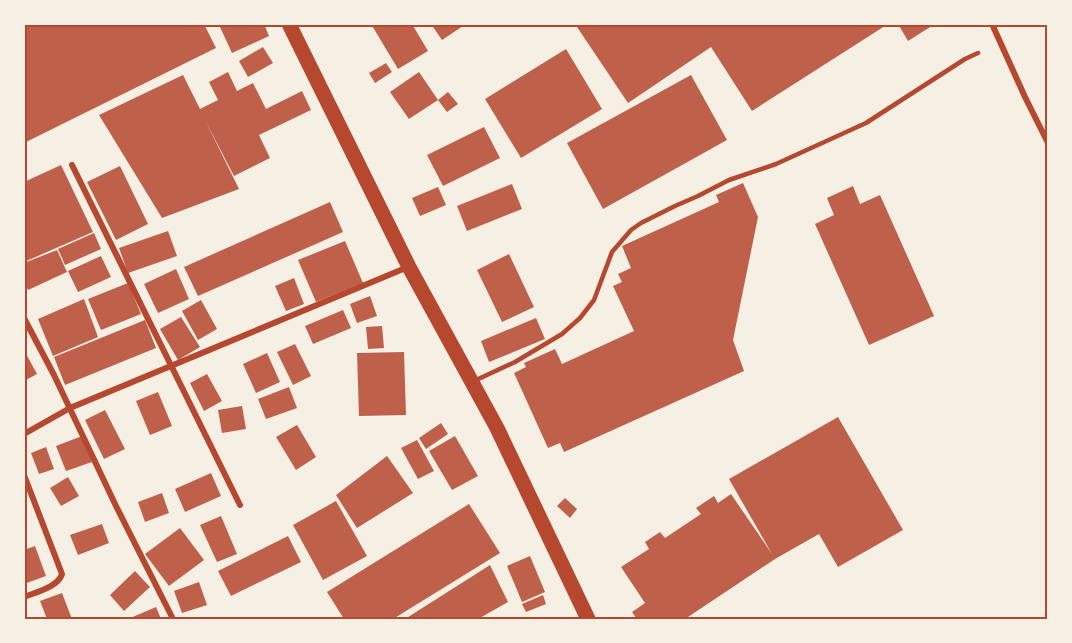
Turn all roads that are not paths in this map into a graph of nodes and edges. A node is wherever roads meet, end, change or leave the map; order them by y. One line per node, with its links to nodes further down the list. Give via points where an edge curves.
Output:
1 (289, 24): 6 (main road)
2 (992, 24): 4 (street)
3 (978, 53): 9 (lane, via 866,123 776,164 729,180 641,223 612,252 594,300 580,318 562,334)
4 (1048, 143)
5 (72, 165): 8 (street)
6 (409, 267): 8 (street); 9 (main road)
7 (24, 318): 10 (street)
8 (171, 366): 10 (street); 13 (street)
9 (471, 383): 16 (main road, via 497,428)
10 (70, 408): 11 (street); 15 (street)
11 (24, 434)
12 (24, 475): 14 (street, via 62,574 54,584)
13 (240, 505)
14 (24, 597)
15 (173, 619)
16 (588, 619)

